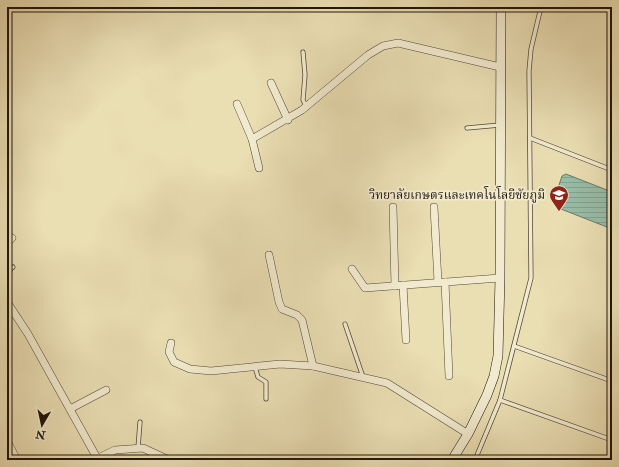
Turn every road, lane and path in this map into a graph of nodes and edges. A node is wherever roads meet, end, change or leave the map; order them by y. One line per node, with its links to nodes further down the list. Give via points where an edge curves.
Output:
1 (499, 7): 4 (street)
2 (541, 7): 11 (lane, via 531,49 529,71)
3 (303, 52): 7 (lane, via 306,75 303,100)
4 (500, 67): 7 (street, via 398,43 383,46 368,55); 9 (street)
5 (271, 83): 8 (street)
6 (237, 104): 12 (street)
7 (306, 107): 8 (street)
8 (288, 120): 12 (street)
9 (501, 125): 10 (lane); 21 (street)
10 (467, 128)
11 (530, 138): 14 (lane); 29 (lane, via 531,278)
12 (252, 139): 13 (street)
13 (259, 168)
14 (612, 170)
15 (393, 207): 24 (street)
16 (434, 207): 22 (street)
17 (269, 255): 31 (street, via 279,302 282,309 302,320)
18 (13, 266): 20 (lane)
19 (352, 269): 24 (street, via 365,288)
20 (7, 272)
21 (500, 278): 22 (street); 40 (street, via 496,367 487,395)
22 (442, 282): 23 (street); 32 (street)
23 (403, 285): 24 (street); 27 (street)
24 (395, 286)
25 (7, 302): 38 (street)
26 (345, 324): 33 (lane)
27 (406, 340)
28 (170, 343): 30 (street, via 171,357 182,366 211,371)
29 (514, 346): 34 (lane); 37 (lane)
30 (255, 366): 31 (street); 36 (lane, via 258,377 266,382)
31 (313, 366): 33 (street)
32 (449, 376)
33 (364, 378): 40 (street, via 387,383)
34 (612, 381)
35 (106, 390): 38 (street)
36 (266, 398)
37 (500, 400): 41 (lane); 48 (lane)
38 (70, 409): 44 (street)
39 (140, 422): 43 (lane)
40 (468, 434): 47 (street)
41 (612, 440)
42 (7, 441): 45 (street)
43 (138, 448): 44 (street, via 115,450); 46 (street, via 151,450)
44 (96, 459)
45 (17, 460)
46 (169, 460)
47 (452, 460)
48 (475, 460)

